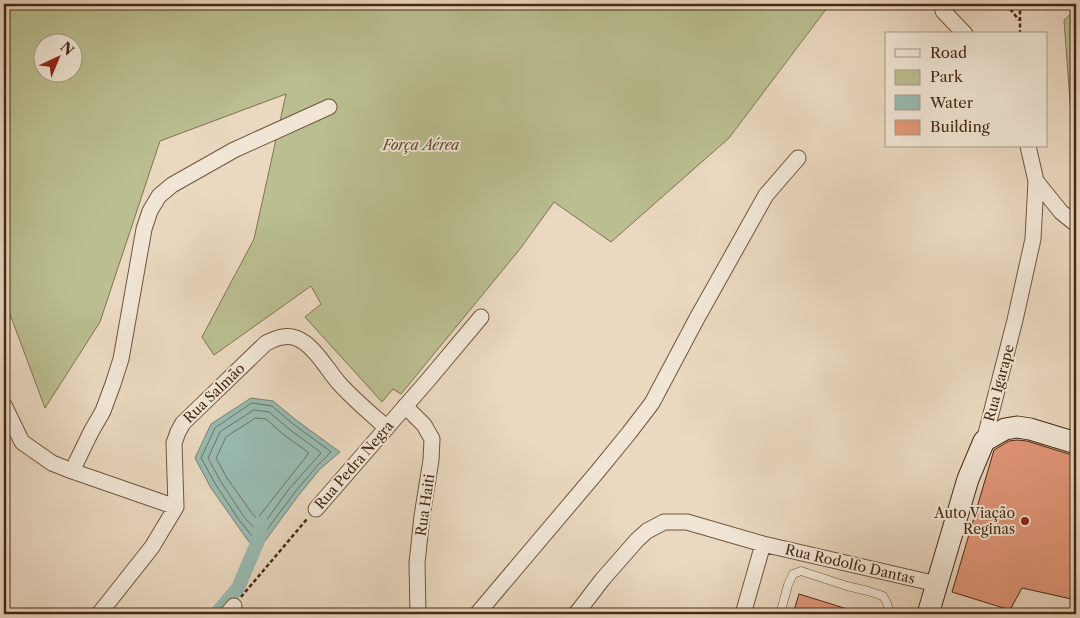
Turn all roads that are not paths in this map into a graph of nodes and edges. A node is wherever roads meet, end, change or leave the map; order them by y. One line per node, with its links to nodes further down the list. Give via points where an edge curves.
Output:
1 (943, 11): 2 (street)
2 (963, 32)
3 (329, 107): 14 (street, via 234,150 172,184 159,196 144,229 121,359 103,411)
4 (1028, 148): 6 (street, Rua Igarape)
5 (798, 158): 19 (street, via 766,196 652,403)
6 (1036, 181): 7 (street, via 1061,212); 12 (street, Rua Igarape, via 1033,239 1016,320)
7 (1076, 224)
8 (481, 317): 10 (street, Rua Pedra Negra)
9 (4, 405): 14 (street, via 22,442 52,463)
10 (405, 406): 11 (street, Rua Pedra Negra); 21 (street, Rua Haiti, via 424,425 432,439 418,564)
11 (387, 428): 15 (street, Rua Salmão, via 339,383 309,346 296,338 278,337 257,351 183,423 174,443); 16 (street, Rua Pedra Negra)
12 (984, 441): 13 (main road, via 1017,427); 18 (main road, Rua Igarape, via 968,479)
13 (1076, 443)
14 (72, 471): 15 (street)
15 (176, 506): 20 (street, via 152,547)
16 (316, 509)
17 (763, 544): 18 (street, Rua Rodolfo Dantas); 24 (street, Rua Rodolfo Dantas, via 687,522 664,522 637,540); 25 (street)
18 (937, 584): 28 (main road, Rua Igarape)
19 (493, 596): 22 (street); 23 (street)
20 (99, 614)
21 (418, 614)
22 (477, 614)
23 (492, 614)
24 (576, 614)
25 (742, 614)
26 (780, 614): 27 (lane, via 793,574 801,571 883,596)
27 (888, 614)
28 (928, 614)

